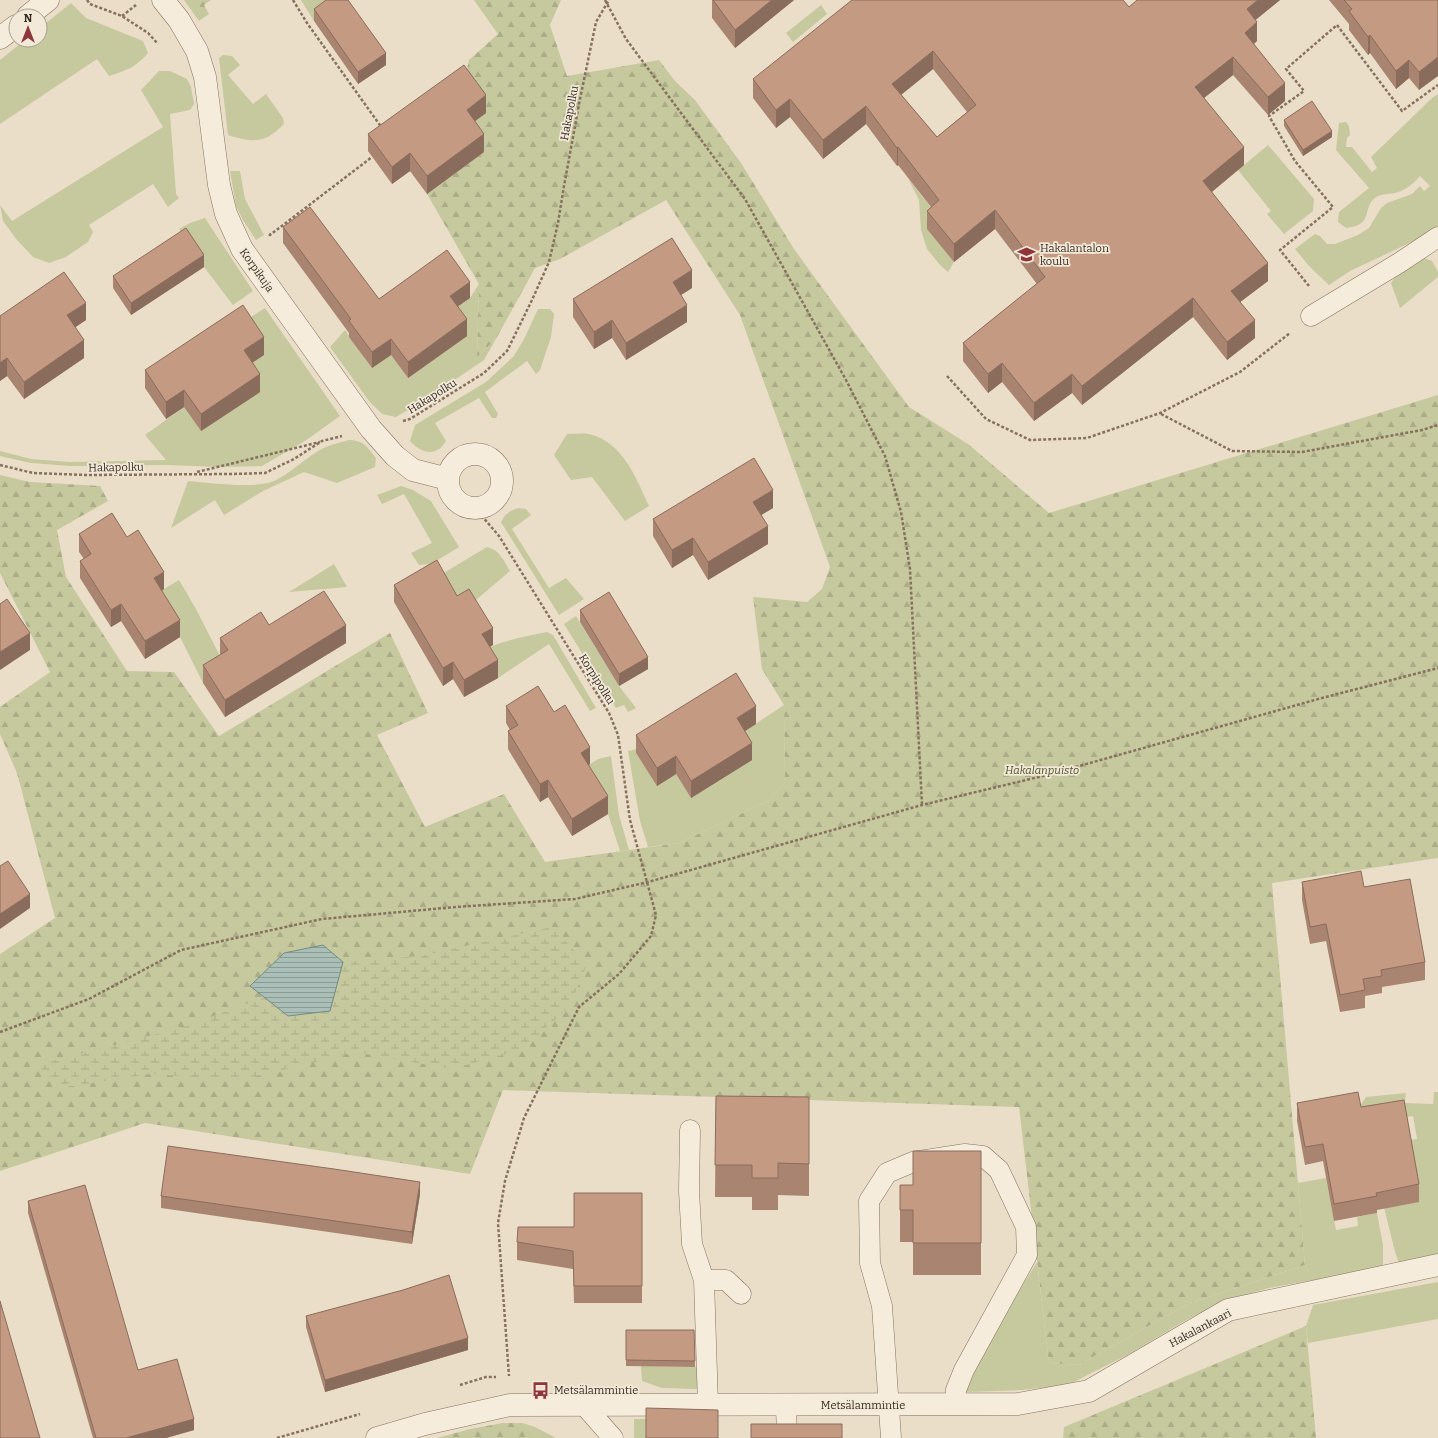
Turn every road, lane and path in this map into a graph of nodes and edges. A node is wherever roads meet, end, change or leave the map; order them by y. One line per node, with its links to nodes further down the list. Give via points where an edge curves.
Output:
1 (48, 0): 7 (street)
2 (87, 0): 8 (path, via 90,4)
3 (164, 0): 20 (street, Korpikuja, via 197,51 205,77 220,190 226,214 242,250)
4 (293, 0): 11 (path)
5 (607, 1): 20 (path, Hakapolku, via 596,22 549,262 507,351 484,373 410,419); 27 (path, via 626,39 745,199 885,456 901,512 910,569)
6 (138, 4): 8 (path)
7 (38, 8)
8 (122, 16): 9 (path, via 148,33)
9 (162, 48)
10 (1438, 85): 15 (path, via 1402,111 1337,25 1286,68 1304,91 1269,116 1295,161 1333,207 1280,250)
11 (384, 131)
12 (372, 157): 13 (path, via 270,235)
13 (267, 230)
14 (1438, 237): 16 (lane)
15 (1298, 273)
16 (1311, 316): 18 (path, via 1240,372)
17 (947, 376): 18 (path, via 986,419 1030,440 1087,438)
18 (1160, 413): 19 (path, via 1232,451 1302,452)
19 (1438, 425)
20 (371, 429): 21 (path, Hakapolku); 24 (street, Korpikuja, via 395,456 413,470)
21 (322, 441): 23 (path); 23 (path, Hakapolku, via 265,473)
22 (0, 465): 23 (path, Hakapolku, via 33,473)
23 (192, 474)
24 (448, 479): 25 (street, via 452,496 466,507); 25 (street, via 455,463 466,456 479,454 495,463 502,479 501,488 491,502 484,507)
25 (475, 508): 28 (path, Korpipolku, via 499,536 609,713 618,735 630,820)
26 (1438, 668): 27 (path, via 1047,775)
27 (922, 805): 28 (path)
28 (648, 882): 29 (path, via 575,899 322,919 181,950 89,999); 36 (path, Korpipolku, via 656,915 651,936 618,974 579,1007 524,1118 505,1181 498,1223)
29 (0, 1032)
30 (690, 1130): 32 (lane, via 689,1191 692,1244)
31 (1438, 1265): 35 (street, Hakalankaari, via 1228,1310 1089,1391)
32 (704, 1280): 33 (lane, via 726,1280); 38 (lane)
33 (741, 1294)
34 (955, 1404): 35 (street, Metsälammintie); 40 (street, Metsälammintie); 40 (lane, via 956,1390 964,1370 1027,1255 1026,1227 999,1170 983,1156 965,1154 913,1162 887,1173 869,1201 870,1263 882,1306)
35 (1018, 1404)
36 (510, 1405): 37 (street, Metsälammintie); 41 (street, Metsälammintie, via 433,1422)
37 (584, 1405): 38 (street, Metsälammintie); 42 (lane)
38 (708, 1405): 39 (street, Metsälammintie)
39 (786, 1405): 40 (street, Metsälammintie); 43 (lane)
40 (889, 1405): 44 (lane)
41 (377, 1438)
42 (612, 1438)
43 (787, 1438)
44 (891, 1438)

